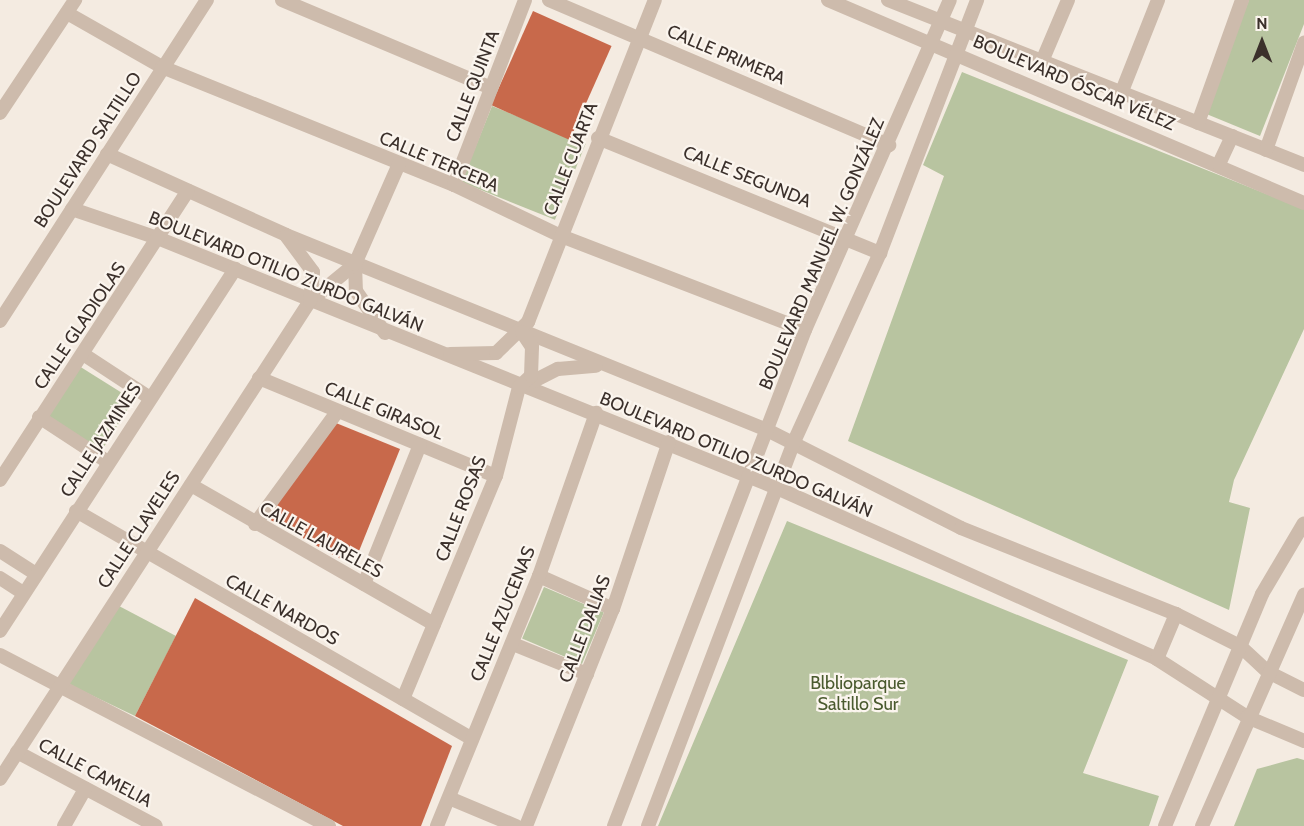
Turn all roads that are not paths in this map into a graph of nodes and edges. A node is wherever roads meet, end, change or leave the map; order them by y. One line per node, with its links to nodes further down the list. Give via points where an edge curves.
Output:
1 (75, 0): 14 (street)
2 (207, 0): 22 (street, BOULEVARD SALTILLO)
3 (282, 0): 23 (street)
4 (525, 0): 23 (street, CALLE QUINTA)
5 (549, 0): 17 (street, CALLE PRIMERA)
6 (655, 0): 17 (street, CALLE CUARTA)
7 (828, 0): 19 (street, BOULEVARD ÓSCAR VÉLEZ)
8 (888, 0): 15 (street, BOULEVARD ÓSCAR VÉLEZ)
9 (950, 0): 15 (street, BOULEVARD MANUEL W. GONZÁLEZ)
10 (977, 0): 16 (street)
11 (1068, 0): 21 (street)
12 (1158, 0): 24 (street)
13 (1242, 0): 26 (street)
14 (67, 13): 22 (street, CALLE TERCERA); 25 (street)
15 (940, 21): 16 (street, BOULEVARD ÓSCAR VÉLEZ); 19 (street, BOULEVARD MANUEL W. GONZÁLEZ)
16 (965, 30): 20 (street); 21 (street, BOULEVARD ÓSCAR VÉLEZ)
17 (639, 37): 28 (street, CALLE CUARTA); 29 (street, CALLE PRIMERA)
18 (1304, 42): 30 (street)
19 (931, 44): 20 (street, BOULEVARD ÓSCAR VÉLEZ); 29 (street, BOULEVARD MANUEL W. GONZÁLEZ)
20 (956, 53): 33 (street, BOULEVARD ÓSCAR VÉLEZ); 43 (street)
21 (1043, 59): 24 (street, BOULEVARD ÓSCAR VÉLEZ)
22 (162, 67): 31 (street, BOULEVARD SALTILLO); 32 (street, CALLE TERCERA)
23 (491, 88): 35 (street, CALLE QUINTA)
24 (1122, 92): 26 (street, BOULEVARD ÓSCAR VÉLEZ)
25 (0, 113)
26 (1198, 123): 27 (street, BOULEVARD ÓSCAR VÉLEZ)
27 (1232, 136): 30 (street, BOULEVARD ÓSCAR VÉLEZ); 33 (street)
28 (598, 138): 40 (street, CALLE CUARTA); 41 (street, CALLE SEGUNDA)
29 (889, 145): 41 (street, BOULEVARD MANUEL W. GONZÁLEZ)
30 (1266, 150): 34 (street, BOULEVARD ÓSCAR VÉLEZ)
31 (107, 154): 36 (street, BOULEVARD OTILIO ZURDO GALVÁN); 38 (street, BOULEVARD SALTILLO)
32 (399, 164): 35 (street, CALLE TERCERA); 44 (street)
33 (1219, 164): 37 (street, BOULEVARD ÓSCAR VÉLEZ)
34 (1304, 165)
35 (454, 185): 40 (street, CALLE TERCERA)
36 (188, 191): 39 (street, BOULEVARD OTILIO ZURDO GALVÁN); 42 (street, CALLE GLADIOLAS)
37 (1304, 203)
38 (72, 209): 42 (street, BOULEVARD OTILIO ZURDO GALVÁN); 47 (street, BOULEVARD SALTILLO)
39 (286, 235): 44 (street, BOULEVARD OTILIO ZURDO GALVÁN); 46 (street, via 313,272)
40 (561, 236): 48 (street, CALLE TERCERA); 49 (street, CALLE CUARTA)
41 (847, 236): 43 (street, CALLE SEGUNDA); 48 (street, BOULEVARD MANUEL W. GONZÁLEZ)
42 (160, 239): 45 (street, BOULEVARD OTILIO ZURDO GALVÁN); 52 (street, CALLE GLADIOLAS)
43 (880, 253): 63 (street)
44 (355, 264): 46 (street); 49 (street, BOULEVARD OTILIO ZURDO GALVÁN); 50 (street, via 356,291)
45 (235, 270): 46 (street, BOULEVARD OTILIO ZURDO GALVÁN); 56 (street, CALLE JAZMINES)
46 (310, 301): 50 (street, BOULEVARD OTILIO ZURDO GALVÁN); 54 (street, CALLE CLAVELES)
47 (0, 321)
48 (805, 330): 60 (street, BOULEVARD MANUEL W. GONZÁLEZ)
49 (522, 332): 51 (street, via 496,353); 53 (street, BOULEVARD OTILIO ZURDO GALVÁN); 55 (street, CALLE ROSAS, via 532,347 532,364 531,376)
50 (387, 334): 51 (street, BOULEVARD OTILIO ZURDO GALVÁN)
51 (436, 353): 55 (street, BOULEVARD OTILIO ZURDO GALVÁN)
52 (84, 354): 56 (street); 59 (street, CALLE GLADIOLAS)
53 (601, 366): 55 (street, via 558,369); 60 (street, BOULEVARD OTILIO ZURDO GALVÁN)
54 (259, 378): 57 (street, CALLE GIRASOL); 68 (street, CALLE CLAVELES)
55 (519, 387): 58 (street, BOULEVARD OTILIO ZURDO GALVÁN); 65 (street, CALLE ROSAS)
56 (150, 398): 64 (street, CALLE JAZMINES)
57 (337, 412): 62 (street, CALLE GIRASOL); 72 (street)
58 (596, 413): 61 (street, BOULEVARD OTILIO ZURDO GALVÁN); 76 (street, CALLE AZUCENAS)
59 (39, 417): 64 (street); 67 (street, CALLE GLADIOLAS)
60 (766, 430): 63 (street, BOULEVARD OTILIO ZURDO GALVÁN); 66 (street, BOULEVARD MANUEL W. GONZÁLEZ)
61 (669, 442): 66 (street, BOULEVARD OTILIO ZURDO GALVÁN); 81 (street, CALLE DALIAS)
62 (420, 445): 65 (street, CALLE GIRASOL); 78 (street)
63 (792, 446): 69 (street); 82 (street, BOULEVARD OTILIO ZURDO GALVÁN, via 961,528)
64 (108, 462): 70 (street, CALLE JAZMINES)
65 (496, 476): 83 (street, CALLE ROSAS)
66 (748, 479): 69 (street, BOULEVARD OTILIO ZURDO GALVÁN); 108 (street, BOULEVARD MANUEL W. GONZÁLEZ)
67 (0, 480)
68 (191, 485): 72 (street, CALLE LAURELES); 74 (street, CALLE CLAVELES)
69 (777, 488): 88 (street, BOULEVARD OTILIO ZURDO GALVÁN); 109 (street)
70 (76, 511): 74 (street, CALLE NARDOS); 75 (street, CALLE JAZMINES)
71 (1304, 523): 86 (street, via 1262,594)
72 (255, 524): 78 (street, CALLE LAURELES)
73 (0, 551): 75 (street)
74 (146, 555): 91 (street, CALLE CLAVELES); 94 (street, CALLE NARDOS)
75 (36, 574): 79 (street, CALLE JAZMINES)
76 (539, 576): 81 (street); 85 (street, CALLE AZUCENAS)
77 (0, 578): 79 (street)
78 (364, 584): 83 (street, CALLE LAURELES)
79 (23, 593): 84 (street, CALLE JAZMINES)
80 (1304, 595): 89 (street)
81 (613, 609): 90 (street, CALLE DALIAS)
82 (1176, 614): 86 (street, BOULEVARD OTILIO ZURDO GALVÁN); 88 (street)
83 (434, 624): 94 (street, CALLE ROSAS)
84 (0, 631)
85 (513, 644): 90 (street); 96 (street, CALLE AZUCENAS)
86 (1240, 646): 89 (street, BOULEVARD OTILIO ZURDO GALVÁN); 93 (street)
87 (0, 655): 91 (street)
88 (1157, 659): 93 (street, BOULEVARD OTILIO ZURDO GALVÁN)
89 (1268, 672): 92 (street, BOULEVARD OTILIO ZURDO GALVÁN); 95 (street)
90 (587, 674): 107 (street, CALLE DALIAS)
91 (56, 686): 98 (street, CALLE CLAVELES); 104 (street)
92 (1304, 690)
93 (1216, 694): 95 (street, BOULEVARD OTILIO ZURDO GALVÁN); 110 (street)
94 (404, 699): 96 (street, CALLE NARDOS)
95 (1247, 717): 97 (street, BOULEVARD OTILIO ZURDO GALVÁN); 111 (street)
96 (472, 739): 101 (street, CALLE AZUCENAS)
97 (1304, 741)
98 (17, 752): 99 (street, CALLE CLAVELES); 100 (street, CALLE CAMELIA)
99 (0, 779)
100 (85, 789): 102 (street); 103 (street, CALLE CAMELIA)
101 (449, 798): 105 (street, CALLE AZUCENAS); 106 (street)
102 (64, 826)
103 (156, 826)
104 (329, 826)
105 (437, 826)
106 (516, 826)
107 (526, 826)
108 (614, 826)
109 (648, 826)
110 (1165, 826)
111 (1202, 826)

